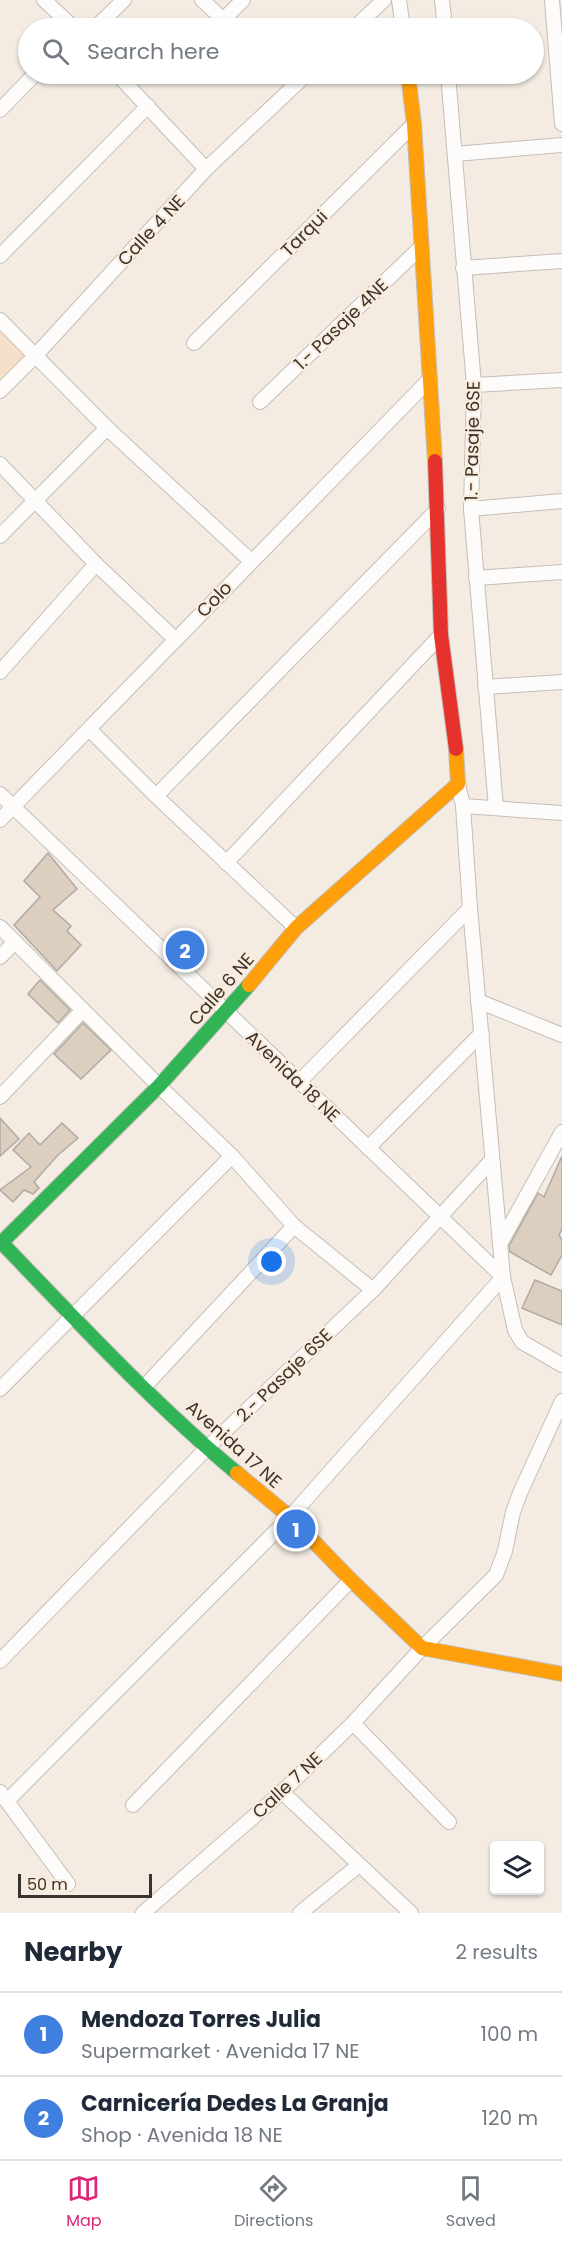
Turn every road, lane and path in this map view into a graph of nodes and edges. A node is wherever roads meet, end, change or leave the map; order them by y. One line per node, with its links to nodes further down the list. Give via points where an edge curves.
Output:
1 (44, 0): 9 (street)
2 (124, 0): 10 (street)
3 (202, 0): 11 (street)
4 (243, 0): 12 (street)
5 (384, 0): 13 (street)
6 (399, 0): 14 (street)
7 (442, 0): 15 (street)
8 (552, 0): 24 (street)
9 (63, 18)
10 (105, 18)
11 (222, 18)
12 (232, 18)
13 (365, 18)
14 (402, 18)
15 (444, 18)
16 (25, 84): 22 (street)
17 (127, 84): 21 (street)
18 (409, 84): 23 (street)
19 (449, 84): 26 (street, 1.- Pasaje 6SE)
20 (295, 85): 27 (street, Calle 4 NE)
21 (148, 106): 27 (street); 29 (street)
22 (0, 110)
23 (414, 124): 28 (street); 33 (street, Tarqui)
24 (562, 124)
25 (562, 145): 26 (street)
26 (455, 154): 31 (street, 1.- Pasaje 6SE)
27 (206, 170): 34 (street, Calle 4 NE)
28 (421, 247): 35 (street); 39 (street, 1.- Pasaje 4NE)
29 (0, 256)
30 (562, 261): 31 (street)
31 (463, 268): 37 (street, 1.- Pasaje 6SE)
32 (0, 320): 34 (street)
33 (194, 343)
34 (36, 355): 38 (street, Calle 4 NE); 40 (street)
35 (430, 379): 44 (street); 47 (street, Colo)
36 (562, 380): 37 (street)
37 (474, 385): 45 (street, 1.- Pasaje 6SE)
38 (0, 391)
39 (260, 402)
40 (107, 428): 42 (street); 47 (street)
41 (0, 464): 42 (street)
42 (35, 499): 46 (street); 48 (street)
43 (562, 501): 45 (street)
44 (438, 508): 51 (street); 59 (street)
45 (471, 508): 50 (street, 1.- Pasaje 6SE)
46 (0, 536)
47 (251, 561): 52 (street, Colo)
48 (96, 564): 52 (street); 53 (street)
49 (562, 572): 50 (street)
50 (476, 578): 55 (street, 1.- Pasaje 6SE)
51 (441, 635): 57 (street); 65 (street)
52 (176, 640): 56 (street, Colo)
53 (0, 672)
54 (562, 682): 55 (street)
55 (485, 687): 62 (street, 1.- Pasaje 6SE)
56 (90, 730): 59 (street); 61 (street, Colo)
57 (458, 784): 60 (street); 68 (street, Calle 6 NE)
58 (0, 794): 61 (street, Avenida 18 NE)
59 (156, 796): 65 (street)
60 (463, 806): 62 (street); 66 (street)
61 (14, 807): 64 (street, Colo); 73 (street, Avenida 18 NE)
62 (496, 808): 63 (street)
63 (562, 813)
64 (0, 820)
65 (226, 863): 68 (street)
66 (470, 908): 71 (street); 76 (street)
67 (0, 927): 69 (street)
68 (296, 928): 73 (street, Calle 6 NE)
69 (15, 942): 70 (street); 72 (street)
70 (0, 957)
71 (478, 1001): 74 (street); 75 (street)
72 (82, 1010): 77 (street); 78 (street)
73 (227, 1012): 76 (street, Avenida 18 NE); 77 (street, Calle 6 NE)
74 (482, 1033): 80 (street); 82 (street)
75 (562, 1035)
76 (299, 1082): 80 (street, Avenida 18 NE)
77 (159, 1086): 81 (street); 85 (street, Calle 6 NE)
78 (0, 1096)
79 (562, 1132): 86 (street)
80 (368, 1148): 83 (street, Avenida 18 NE)
81 (232, 1156): 84 (street); 89 (street)
82 (492, 1160): 83 (street, 2.- Pasaje 6SE); 86 (street)
83 (441, 1217): 87 (street, Avenida 18 NE); 88 (street, 2.- Pasaje 6SE)
84 (294, 1226): 88 (street); 91 (street)
85 (0, 1242): 89 (street, Avenida 17 NE)
86 (500, 1244): 87 (street)
87 (503, 1277): 90 (street, via 515,1330 522,1342); 95 (street)
88 (373, 1290): 94 (street, 2.- Pasaje 6SE)
89 (72, 1316): 91 (street, Avenida 17 NE); 92 (street)
90 (562, 1365)
91 (146, 1386): 94 (street, Avenida 17 NE)
92 (0, 1389)
93 (562, 1401): 97 (street, Calle 7 NE, via 520,1493 496,1575)
94 (207, 1448): 95 (street, Avenida 17 NE); 98 (street, 2.- Pasaje 6SE)
95 (290, 1516): 96 (street, Avenida 17 NE); 102 (street)
96 (351, 1580): 97 (street, Avenida 17 NE); 103 (street)
97 (422, 1648): 99 (street); 100 (street, Calle 7 NE)
98 (0, 1661)
99 (561, 1672)
100 (353, 1723): 101 (street, Calle 7 NE); 104 (street)
101 (282, 1792): 105 (street); 107 (street, Calle 7 NE)
102 (4, 1796): 106 (street)
103 (133, 1805)
104 (449, 1822)
105 (359, 1865): 108 (street); 109 (street)
106 (68, 1884)
107 (143, 1913)
108 (300, 1913)
109 (411, 1913)

